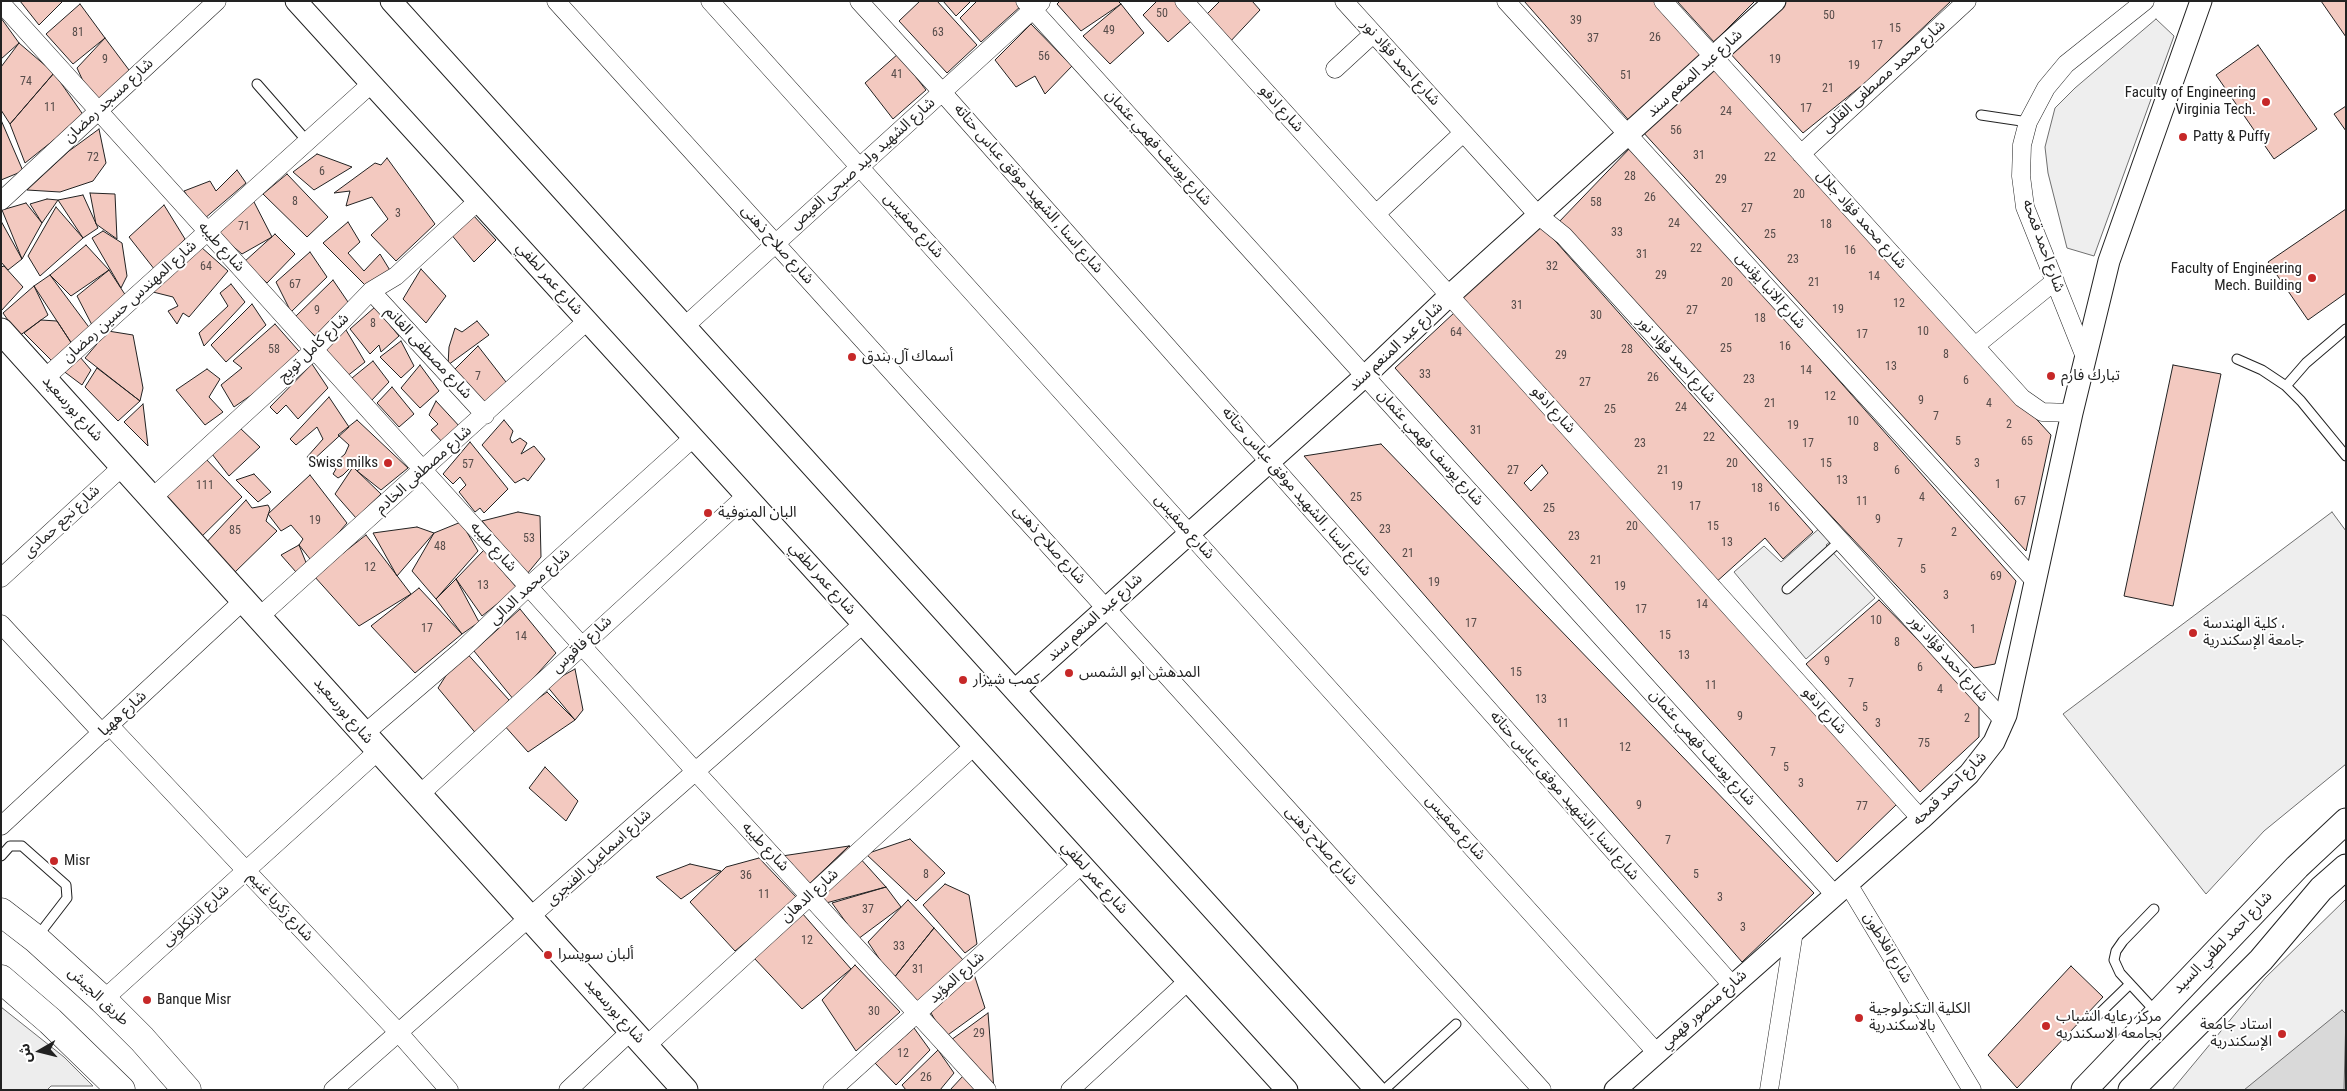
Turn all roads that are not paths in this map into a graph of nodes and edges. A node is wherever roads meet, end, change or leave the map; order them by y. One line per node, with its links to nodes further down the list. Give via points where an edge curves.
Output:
1 (217, 1): 23 (street, شارع مسجد رمضان)
2 (296, 1): 21 (street, شارع عمر لطفي)
3 (391, 1): 41 (street)
4 (556, 1): 36 (street, شارع صلاح ذهنى)
5 (710, 1): 30 (street, شارع ممفيس)
6 (859, 1): 22 (street, شارع اسنا , الشهيد موفق عباس حتاته)
7 (1184, 1): 33 (street, شارع ادفو)
8 (1344, 1): 17 (street, شارع احمد فؤاد نور)
9 (1506, 1): 27 (street, شارع الانبا يؤنس)
10 (1663, 1): 18 (street, شارع محمد فؤاد جلال)
11 (1774, 1): 18 (street, شارع عبد المنعم سند)
12 (1967, 1): 29 (street, شارع محمد مصطفى القللى)
13 (2145, 1): 25 (street, شارع احمد قمحه, via 2066,64 2046,88)
14 (2201, 1): 46 (street, شارع احمد قمحه, via 2110,261)
15 (1, 3): 23 (street, شارع طيبه)
16 (1033, 4): 22 (street, شارع الشهيد وليد صبحى العيص); 48 (street, شارع يوسف فهمي عثمان)
17 (1373, 34): 19 (street); 26 (street, شارع احمد فؤاد نور)
18 (1713, 57): 27 (street, شارع عبد المنعم سند); 29 (street, شارع محمد فؤاد جلال)
19 (1335, 69)
20 (256, 84): 28 (lane)
21 (371, 84): 28 (street, شارع المهندس حسين رمضان); 32 (street, شارع عمر لطفي)
22 (942, 92): 30 (street, شارع الشهيد وليد صبحى العيص); 55 (street, شارع اسنا , الشهيد موفق عباس حتاته)
23 (99, 111): 31 (street, شارع مسجد رمضان); 35 (street, شارع طيبه)
24 (1981, 115): 25 (lane)
25 (2028, 122): 37 (street, شارع احمد قمحه, via 2022,145 2025,207)
26 (1463, 133): 33 (street); 34 (street, شارع احمد فؤاد نور)
27 (1628, 135): 34 (street, شارع عبد المنعم سند); 63 (street, شارع الانبا يؤنس)
28 (307, 141): 35 (street, شارع المهندس حسين رمضان)
29 (1801, 154): 44 (street, شارع محمد فؤاد جلال)
30 (860, 167): 36 (street, شارع الشهيد وليد صبحى العيص); 60 (street, شارع ممفيس)
31 (1, 201)
32 (478, 201): 38 (street, شارع كامل تويج, via 396,276); 40 (street, شارع عمر لطفي)
33 (1376, 214): 39 (street, شارع ادفو)
34 (1538, 215): 39 (street, شارع عبد المنعم سند); 61 (street, شارع احمد فؤاد نور, via 1564,236)
35 (208, 231): 45 (street, شارع طيبه); 49 (street, شارع المهندس حسين رمضان)
36 (776, 244): 41 (street, شارع الشهيد وليد صبحى العيص); 66 (street, شارع صلاح ذهنى)
37 (2055, 281): 44 (street); 46 (street, شارع احمد قمحه)
38 (371, 291): 45 (street, شارع كامل تويج); 52 (street, شارع مصطفى الغانم)
39 (1449, 296): 48 (street, شارع عبد المنعم سند); 78 (street, شارع ادفو)
40 (587, 321): 52 (street, شارع مصطفى الخادم); 53 (street, شارع عمر لطفي)
41 (685, 326): 71 (street)
42 (2346, 329): 50 (lane, via 2306,363)
43 (1, 331): 49 (main road, شارع بورسعيد)
44 (1975, 346): 51 (street, شارع محمد فؤاد جلال, via 2033,407 2053,414)
45 (314, 350): 57 (street, شارع طيبه); 59 (street, شارع كامل تويج)
46 (2085, 357): 51 (street, شارع احمد قمحه)
47 (2237, 359): 50 (lane)
48 (1365, 376): 55 (street, شارع عبد المنعم سند); 85 (street, شارع يوسف فهمي عثمان)
49 (44, 379): 56 (main road, شارع بورسعيد)
50 (2286, 386): 54 (lane)
51 (2072, 413): 63 (street, شارع احمد قمحه)
52 (485, 415): 57 (street, شارع مصطفى الخادم)
53 (693, 438): 58 (street, شارع عمر لطفي); 64 (street, شارع محمد الدالى)
54 (2346, 456)
55 (1270, 463): 60 (street, شارع عبد المنعم سند); 97 (street, شارع اسنا , الشهيد موفق عباس حتاته)
56 (123, 466): 59 (main road, شارع بورسعيد); 62 (street, شارع نجع حمادى)
57 (423, 470): 64 (street, شارع طيبه); 67 (street, شارع مصطفى الخادم)
58 (746, 496): 69 (street, شارع عمر لطفي); 70 (street, شارع فاقوس)
59 (152, 498): 67 (main road, شارع بورسعيد)
60 (1190, 534): 66 (street, شارع عبد المنعم سند); 105 (street, شارع ممفيس)
61 (1840, 541): 65 (lane); 72 (street, شارع احمد فؤاد نور)
62 (1, 578)
63 (2035, 581): 72 (street, شارع احمد قمحه)
64 (528, 586): 70 (street, شارع طيبه); 74 (street, شارع محمد الدالى)
65 (1786, 589)
66 (1106, 608): 71 (street, شارع عبد المنعم سند); 118 (street, شارع صلاح ذهنى)
67 (251, 609): 73 (street, شارع ههيا); 74 (main road, شارع بورسعيد)
68 (1, 624): 73 (street, شارع زكريا غنيم)
69 (863, 624): 75 (street, شارع عمر لطفي); 76 (street, شارع اسماعيل الفنجرى)
70 (582, 646): 76 (street, شارع طيبه); 77 (street, شارع فاقوس)
71 (1015, 690): 116 (street)
72 (2004, 721): 78 (street, شارع احمد قمحه, via 1984,758)
73 (106, 730): 80 (street, شارع ههيا); 84 (street, شارع زكريا غنيم)
74 (371, 742): 77 (main road, شارع بورسعيد); 84 (street, شارع الزنكلونى)
75 (974, 746): 82 (street, شارع عمر لطفي); 86 (street, شارع الدهان)
76 (696, 772): 86 (street, شارع طيبه); 89 (street, شارع اسماعيل الفنجرى)
77 (419, 795): 89 (main road, شارع بورسعيد)
78 (1921, 819): 85 (street, شارع احمد قمحه)
79 (2346, 821): 91 (main road, شارع احمد لطفي السيد)
80 (1, 826)
81 (1, 856): 92 (lane, via 10,846 22,846 66,885 67,898)
82 (1082, 864): 95 (street, شارع عمر لطفي); 100 (street, شارع المؤيد)
83 (2346, 867): 93 (main road, via 2321,890)
84 (245, 871): 98 (street, شارع الزنكلونى); 103 (street, شارع زكريا غنيم)
85 (1842, 890): 90 (street, شارع احمد قمحه); 121 (street, شارع افلاطون)
86 (810, 896): 100 (street, شارع طيبه); 104 (street, شارع الدهان)
87 (2154, 909): 96 (lane, via 2116,951 2114,960)
88 (1, 912): 92 (highway, طريق الجيش)
89 (531, 918): 103 (street, شارع اسماعيل الفنجرى); 104 (main road, شارع بورسعيد)
90 (1794, 932): 97 (street, شارع منصور فهمي); 120 (street)
91 (2232, 935): 93 (main road); 99 (main road, شارع احمد لطفي السيد)
92 (36, 939): 98 (highway, طريق الجيش)
93 (2261, 960): 123 (main road)
94 (1, 979): 106 (highway)
95 (1188, 981): 114 (street); 115 (street, شارع عمر لطفي)
96 (2130, 984): 99 (lane); 101 (lane)
97 (1732, 985): 105 (street, شارع منصور فهمي)
98 (103, 1000): 107 (highway, طريق الجيش)
99 (2156, 1012): 122 (main road, شارع احمد لطفي السيد)
100 (918, 1014): 112 (street, شارع المؤيد); 113 (street, شارع طيبه)
101 (2097, 1016)
102 (1456, 1024): 117 (lane)
103 (398, 1033): 108 (street, شارع اسماعيل الفنجرى); 109 (street, شارع زكريا غنيم)
104 (638, 1038): 110 (street, شارع الدهان); 111 (main road, شارع بورسعيد)
105 (1657, 1053): 119 (street, شارع منصور فهمي)
106 (121, 1090)
107 (187, 1090)
108 (333, 1090)
109 (449, 1090)
110 (568, 1090)
111 (685, 1090)
112 (832, 1090)
113 (987, 1090)
114 (1070, 1090)
115 (1287, 1090)
116 (1376, 1090)
117 (1384, 1090)
118 (1542, 1090)
119 (1615, 1090)
120 (1769, 1090)
121 (1972, 1090)
122 (2084, 1090)
123 (2131, 1090)

